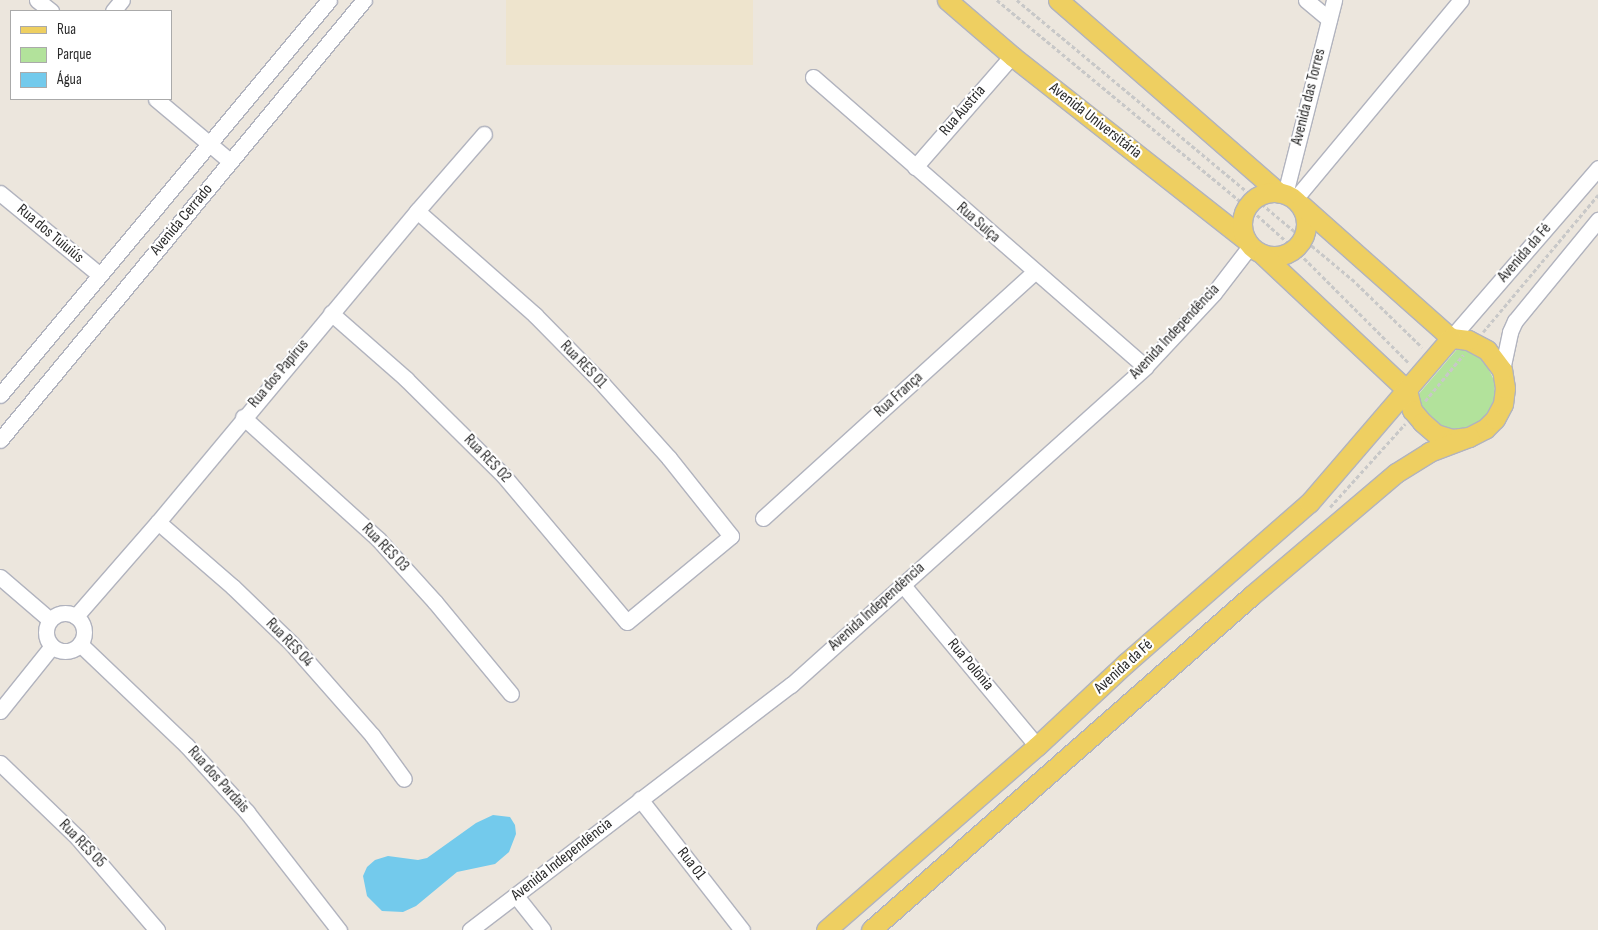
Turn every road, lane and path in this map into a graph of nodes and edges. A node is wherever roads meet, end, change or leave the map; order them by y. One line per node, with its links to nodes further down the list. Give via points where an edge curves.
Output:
1 (37, 0): 12 (street)
2 (122, 0): 13 (street)
3 (330, 0): 19 (street, Avenida Cerrado)
4 (364, 0): 20 (street, Avenida Cerrado)
5 (947, 0): 15 (main road, Avenida Universitária)
6 (997, 0): 25 (path)
7 (1017, 0): 25 (path)
8 (1058, 0): 24 (main road)
9 (1306, 0): 14 (street)
10 (1334, 0): 14 (street, Avenida das Torres)
11 (1461, 0): 24 (street)
12 (50, 10)
13 (114, 10)
14 (1329, 19): 24 (street, Avenida das Torres)
15 (1012, 56): 21 (street, Rua Áustria); 29 (main road, Avenida Universitária)
16 (813, 77): 21 (street, Rua Suíça)
17 (157, 100): 19 (street)
18 (484, 134): 26 (street, Rua dos Papírus)
19 (210, 144): 20 (street); 31 (street, Avenida Cerrado)
20 (230, 161): 43 (street, Avenida Cerrado)
21 (915, 167): 30 (street, Rua Suíça)
22 (1598, 168): 33 (street, Avenida da Fé)
23 (0, 193): 31 (street, Rua dos Tuiuiús)
24 (1290, 198): 25 (main road, via 1263,194); 28 (main road, via 1306,222); 33 (main road)
25 (1251, 203): 28 (path); 28 (path); 29 (main road, via 1242,219 1242,230)
26 (417, 211): 32 (street, Rua dos Papírus); 50 (street, Rua RES 01, via 535,315 600,381 669,458 731,536)
27 (1598, 220): 36 (street, via 1515,322)
28 (1299, 244): 29 (main road, via 1279,256); 34 (path, via 1352,279); 38 (path)
29 (1253, 247): 35 (street, Avenida Independência); 39 (main road, Avenida Universitária)
30 (1034, 272): 35 (street, Rua Suíça); 44 (street, Rua França)
31 (100, 276): 40 (street, Avenida Cerrado)
32 (331, 313): 41 (street, Rua dos Papírus); 50 (street, Rua RES 02, via 406,379 503,474)
33 (1452, 338): 34 (main road); 36 (main road, via 1484,347)
34 (1434, 358): 37 (path); 38 (main road)
35 (1145, 366): 47 (street, Avenida Independência)
36 (1502, 370): 42 (main road, via 1503,404 1485,429)
37 (1449, 373)
38 (1420, 374): 39 (main road)
39 (1407, 390): 42 (main road, Avenida Universitária, via 1412,410 1436,434 1452,439); 55 (main road, Avenida da Fé, via 1309,503 1126,663)
40 (0, 395)
41 (243, 417): 45 (street, Rua dos Papírus); 53 (street, Rua RES 03, via 378,540)
42 (1469, 438): 66 (main road, Avenida da Fé, via 1429,452 1396,474 1251,596)
43 (0, 440)
44 (763, 518)
45 (158, 522): 48 (street, Rua dos Papírus); 57 (street, Rua RES 04, via 292,644 372,735)
46 (0, 577): 49 (street)
47 (902, 584): 55 (street, Rua Polônia); 58 (street, Avenida Independência, via 791,685)
48 (76, 616): 49 (street, via 62,613); 51 (street, via 84,630)
49 (50, 620): 52 (street, via 46,633)
50 (627, 622)
51 (80, 644): 52 (street, via 67,652); 61 (street, Rua dos Pardais, via 187,746 248,812)
52 (52, 646): 54 (street)
53 (511, 694)
54 (0, 711)
55 (1037, 746): 65 (main road, Avenida da Fé)
56 (0, 763): 60 (street, Rua RES 05, via 77,837)
57 (404, 779)
58 (640, 799): 59 (street, Avenida Independência); 64 (street, Rua 01)
59 (516, 896): 62 (street, Avenida Independência); 63 (street)
60 (157, 930)
61 (339, 930)
62 (470, 930)
63 (543, 930)
64 (742, 930)
65 (826, 930)
66 (871, 930)

